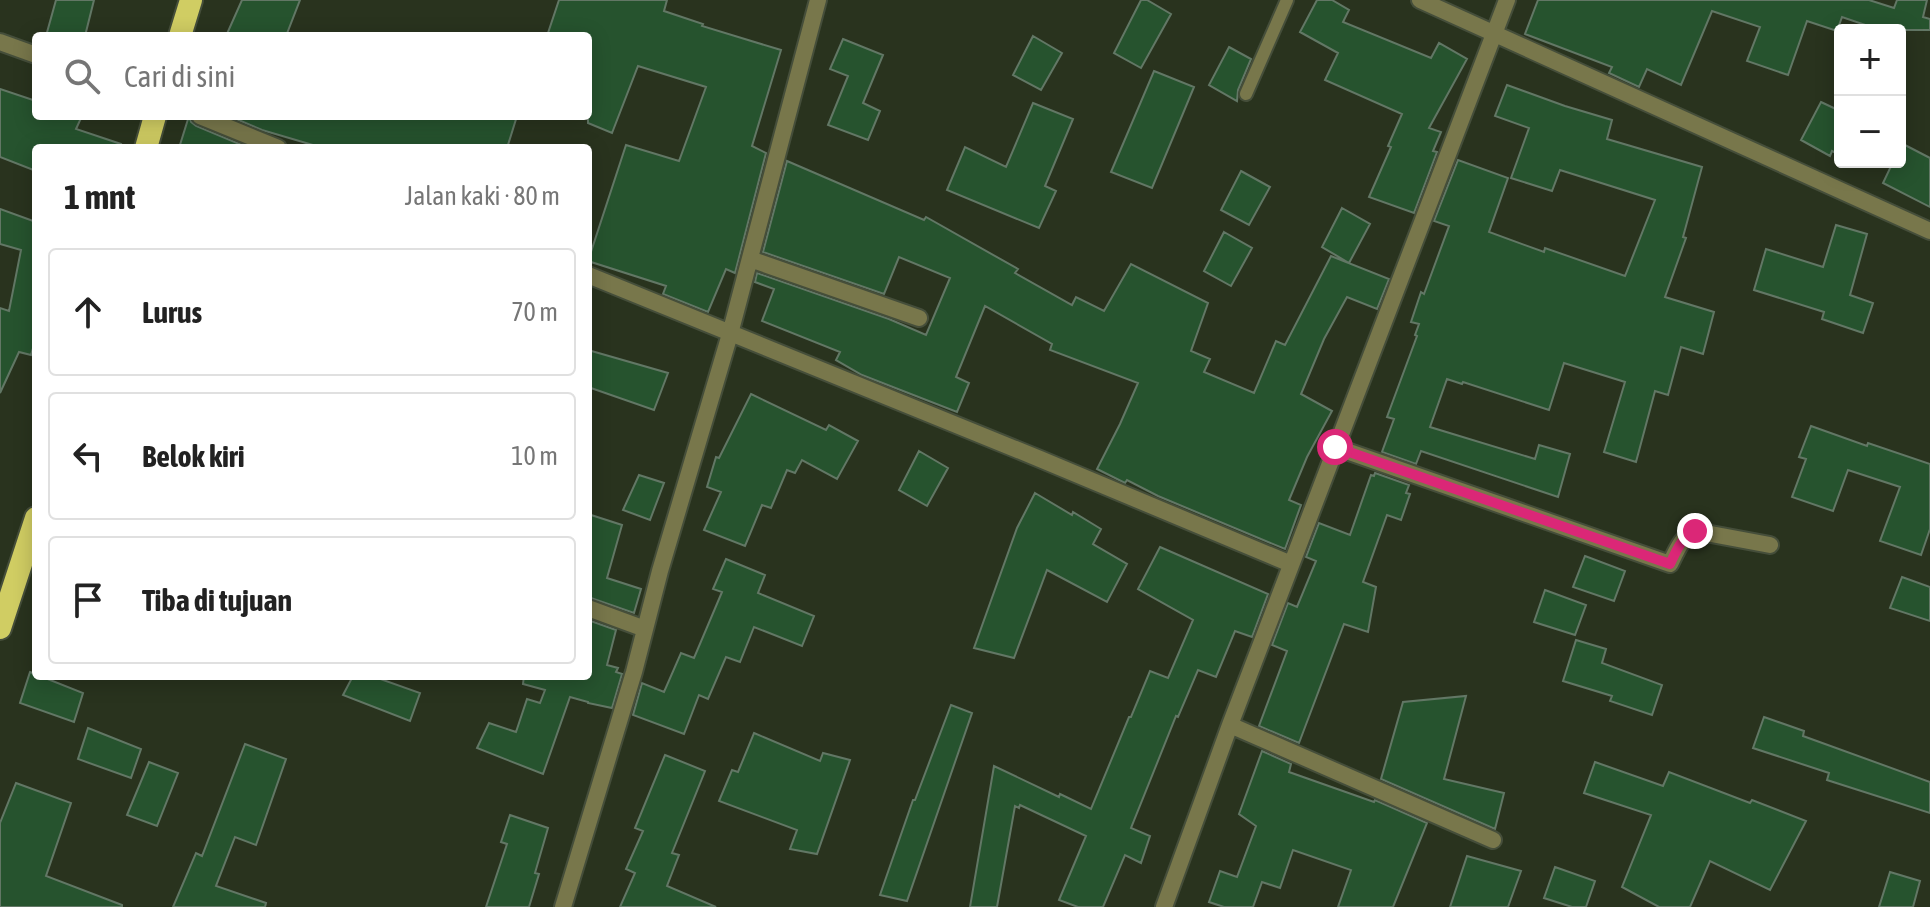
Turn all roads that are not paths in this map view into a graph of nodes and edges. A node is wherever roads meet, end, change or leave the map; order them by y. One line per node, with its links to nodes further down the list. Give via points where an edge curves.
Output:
1 (191, 0): 6 (highway)
2 (818, 0): 16 (street)
3 (1287, 0): 10 (lane)
4 (1420, 0): 7 (street)
5 (1507, 0): 7 (street)
6 (181, 32)
7 (1495, 33): 15 (street); 20 (street)
8 (0, 42): 9 (street)
9 (32, 54)
10 (1246, 94)
11 (154, 120): 13 (highway)
12 (210, 120): 14 (street)
13 (147, 144)
14 (268, 144)
15 (1930, 231)
16 (750, 259): 18 (street); 19 (street)
17 (592, 277): 19 (street)
18 (919, 318)
19 (730, 334): 23 (street); 26 (street)
20 (1335, 447): 22 (street, via 1670,564 1688,533 1695,531); 23 (street)
21 (32, 530): 25 (highway)
22 (1770, 545)
23 (1291, 564): 27 (street)
24 (592, 609): 26 (street)
25 (0, 628)
26 (645, 629): 29 (street)
27 (1230, 725): 28 (street); 30 (street)
28 (1493, 840)
29 (563, 907)
30 (1164, 907)

